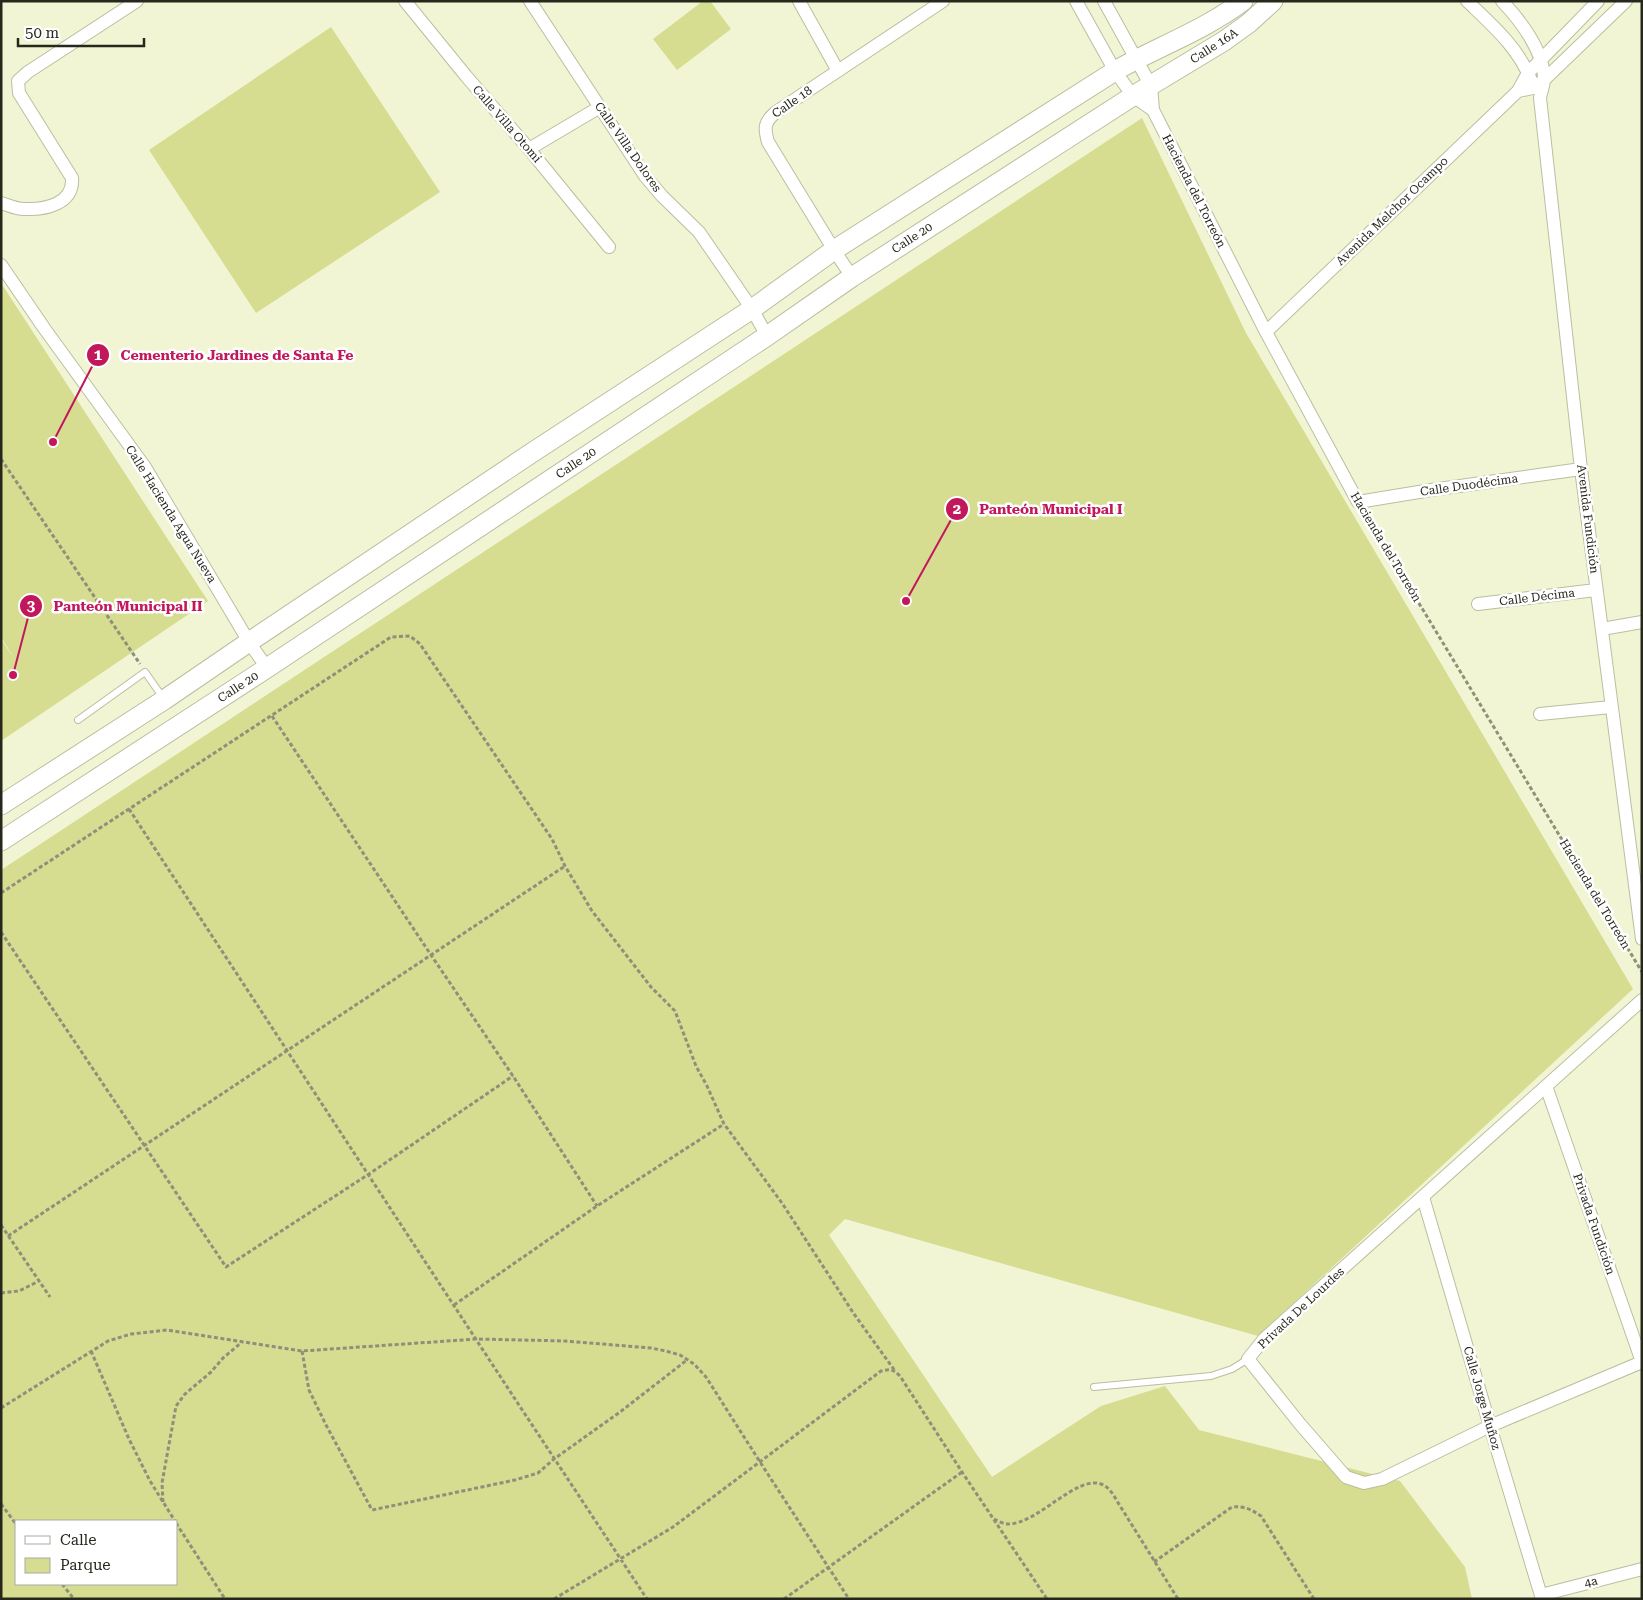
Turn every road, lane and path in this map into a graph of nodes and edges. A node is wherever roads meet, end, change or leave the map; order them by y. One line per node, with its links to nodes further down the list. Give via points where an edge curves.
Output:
1 (137, 1): 29 (street, via 28,72 18,82 19,93 72,178 73,185 58,204 42,209 22,209)
2 (405, 1): 26 (street, Calle Villa Otomí)
3 (530, 1): 24 (street, Calle Villa Dolores)
4 (799, 1): 16 (street)
5 (1076, 1): 17 (street, Hacienda del Torreón)
6 (1104, 1): 14 (street)
7 (1243, 1): 14 (main road, Calle 16A)
8 (1273, 1): 20 (main road, Calle 16A, via 1243,28)
9 (1467, 1): 18 (street, via 1510,44)
10 (1502, 1): 15 (street, via 1525,28)
11 (1598, 1): 15 (street, Avenida Melchor Ocampo)
12 (1626, 1): 19 (street)
13 (941, 2): 16 (street, Calle 18)
14 (1135, 59): 17 (main road, Calle 16A); 20 (street)
15 (1540, 60): 18 (street, Avenida Melchor Ocampo); 19 (street)
16 (838, 70): 31 (street, Calle 18, via 776,112 765,126 768,142)
17 (1115, 71): 23 (street, Hacienda del Torreón); 27 (main road)
18 (1528, 73): 21 (street, Avenida Melchor Ocampo); 22 (street)
19 (1544, 80): 22 (street, Avenida Fundición)
20 (1151, 86): 23 (main road, Calle 20); 25 (street, Hacienda del Torreón)
21 (1518, 91): 22 (street); 35 (street, Avenida Melchor Ocampo)
22 (1536, 93): 38 (street, Avenida Fundición)
23 (1133, 96): 25 (street, Hacienda del Torreón); 28 (main road, Calle 20)
24 (600, 107): 26 (street); 34 (street, Calle Villa Dolores, via 645,176 699,232)
25 (1153, 110): 35 (street, Hacienda del Torreón)
26 (529, 149): 30 (street, Calle Villa Otomí)
27 (966, 166): 28 (main road); 31 (main road)
28 (982, 193): 33 (main road, Calle 20)
29 (1, 203)
30 (609, 247)
31 (834, 250): 33 (street, Calle 18); 34 (main road)
32 (1, 265): 46 (street, Calle Hacienda Agua Nueva, via 145,468)
33 (852, 277): 36 (main road, Calle 20)
34 (752, 309): 36 (street, Calle Villa Dolores); 39 (main road)
35 (1266, 332): 40 (street, Hacienda del Torreón)
36 (767, 336): 41 (main road, Calle 20)
37 (1, 459): 48 (path)
38 (1581, 469): 40 (street, Calle Duodécima); 42 (street, Avenida Fundición)
39 (492, 479): 41 (main road); 46 (main road)
40 (1358, 502): 64 (path, Hacienda del Torreón)
41 (508, 508): 47 (main road, Calle 20)
42 (1596, 590): 43 (street, Calle Décima); 45 (street, Avenida Fundición)
43 (1478, 604)
44 (1642, 622): 45 (street)
45 (1602, 629): 50 (street, Avenida Fundición)
46 (249, 642): 47 (street, Calle Hacienda Agua Nueva); 49 (main road)
47 (267, 668): 55 (main road, Calle 20)
48 (145, 672): 49 (lane); 53 (lane)
49 (164, 700): 54 (main road)
50 (1611, 707): 51 (street); 62 (street, Avenida Fundición)
51 (1540, 714)
52 (272, 716): 57 (path); 59 (path, via 392,638 410,636 420,644 552,839); 63 (path)
53 (78, 720)
54 (88, 748): 55 (main road); 56 (main road)
55 (105, 773): 58 (main road, Calle 20)
56 (1, 806)
57 (130, 809): 60 (path); 66 (path)
58 (1, 841)
59 (566, 866): 63 (path); 69 (path, via 592,911 651,987 675,1011 696,1066)
60 (1, 893)
61 (1, 932): 70 (path)
62 (1642, 939)
63 (431, 955): 66 (path); 67 (path)
64 (1642, 972)
65 (1642, 1000): 68 (street, Privada De Lourdes)
66 (288, 1050): 70 (path); 71 (path)
67 (513, 1076): 71 (path); 73 (path)
68 (1546, 1086): 72 (street, Privada De Lourdes); 86 (street, Privada Fundición)
69 (724, 1124): 73 (path); 87 (path, via 782,1203)
70 (144, 1146): 71 (path, via 226,1267); 75 (path)
71 (369, 1174): 79 (path)
72 (1423, 1197): 84 (street, Privada De Lourdes, via 1264,1340); 90 (street, Calle Jorge Muñoz)
73 (597, 1206): 79 (path)
74 (1, 1226): 75 (path)
75 (8, 1236): 76 (path)
76 (39, 1281): 77 (path, via 19,1291); 78 (path)
77 (1, 1293)
78 (50, 1297)
79 (454, 1305): 80 (path)
80 (477, 1340): 82 (path); 85 (path, via 565,1341 651,1348); 91 (path)
81 (243, 1342): 82 (path); 83 (path, via 167,1330 131,1334 108,1341); 94 (path, via 176,1406 162,1483)
82 (302, 1350): 91 (path, via 309,1390 372,1510 515,1480 538,1473)
83 (91, 1351): 89 (path); 94 (path, via 129,1439)
84 (1248, 1359): 88 (lane, via 1212,1376); 90 (street, Privada De Lourdes, via 1346,1477 1355,1481 1364,1483 1382,1479)
85 (687, 1360): 91 (path); 92 (path, via 706,1377)
86 (1642, 1362): 90 (street, Privada De Lourdes)
87 (895, 1371): 92 (path, via 881,1371); 93 (path)
88 (1094, 1387)
89 (1, 1408)
90 (1490, 1426): 105 (street, Calle Jorge Muñoz)
91 (554, 1459): 100 (path)
92 (760, 1462): 100 (path, via 673,1527); 102 (path)
93 (962, 1472): 96 (path); 102 (path)
94 (163, 1502): 97 (path)
95 (1, 1504): 98 (path)
96 (993, 1519): 101 (path, via 1006,1524 1016,1523 1081,1485 1101,1484 1110,1490); 112 (path)
97 (175, 1520)
98 (15, 1523)
99 (178, 1525): 107 (path)
100 (621, 1560): 108 (path); 109 (path)
101 (1154, 1562): 113 (path); 114 (path, via 1232,1507 1241,1506 1261,1516)
102 (828, 1567): 110 (path); 111 (path)
103 (1642, 1570): 105 (street, 4a)
104 (63, 1585): 106 (path)
105 (1542, 1597)
106 (74, 1599)
107 (225, 1599)
108 (554, 1599)
109 (647, 1599)
110 (784, 1599)
111 (850, 1599)
112 (1047, 1599)
113 (1178, 1599)
114 (1314, 1599)

